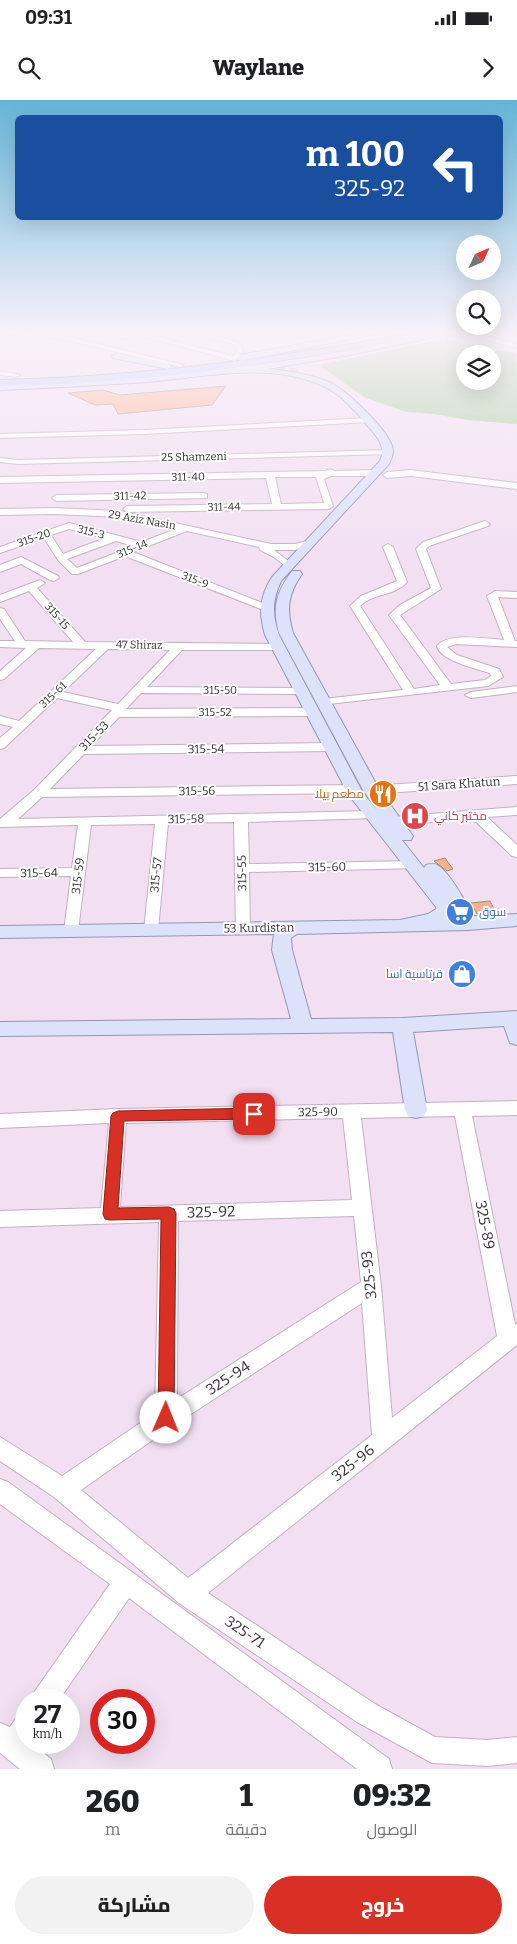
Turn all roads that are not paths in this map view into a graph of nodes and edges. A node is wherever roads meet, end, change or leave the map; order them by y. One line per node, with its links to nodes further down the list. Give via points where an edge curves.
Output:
1 (354, 407): 4 (main road)
2 (361, 407): 6 (main road, via 379,427)
3 (364, 407): 15 (main road, via 390,433 400,453 396,464)
4 (367, 420): 5 (street); 6 (main road)
5 (0, 436)
6 (383, 438): 7 (main road)
7 (389, 452): 8 (street, 25 Shamzeni); 15 (main road)
8 (326, 454): 9 (street, 25 Shamzeni); 14 (street)
9 (227, 457): 10 (street, 25 Shamzeni); 17 (street)
10 (124, 459): 12 (street, 25 Shamzeni); 19 (street)
11 (0, 460): 12 (street, 25 Shamzeni)
12 (18, 462): 20 (street)
13 (398, 465): 22 (street, via 412,471)
14 (330, 474): 15 (street, 311-40); 16 (street, 311-40); 26 (street, 311-44, via 319,478 329,506)
15 (381, 474): 22 (street, 311-40, via 414,473); 28 (main road)
16 (270, 475): 17 (street, 311-40); 26 (street)
17 (230, 476): 18 (street, 311-40)
18 (203, 477): 19 (street, 311-40); 24 (street)
19 (123, 478): 21 (street, 311-40); 23 (street)
20 (0, 479): 21 (street, 311-40)
21 (59, 479): 25 (street)
22 (517, 485)
23 (121, 496): 24 (street, 311-42); 25 (street, 311-42); 31 (street)
24 (204, 496): 27 (street)
25 (56, 498): 29 (street)
26 (277, 506): 27 (street, 311-44)
27 (206, 508): 31 (street, 311-44)
28 (351, 508): 38 (main road); 60 (main road, via 289,582 280,602 286,633)
29 (54, 511): 30 (street, 29 Aziz Nasin); 31 (street, 29 Aziz Nasin)
30 (0, 512)
31 (120, 512): 34 (street, 29 Aziz Nasin)
32 (485, 524): 63 (street, via 426,544 421,549 436,590 403,606 394,615)
33 (69, 526): 35 (street, 315-20); 36 (street, 315-3)
34 (188, 528): 37 (street, 29 Aziz Nasin); 39 (street, 315-14)
35 (46, 534): 41 (street, 315-20); 43 (street)
36 (116, 538): 39 (street, 315-3); 43 (street)
37 (253, 543): 38 (street, 29 Aziz Nasin, via 283,548); 44 (street, 29 Aziz Nasin, via 272,552)
38 (311, 543): 44 (main road)
39 (142, 545): 42 (street, 315-14)
40 (388, 547): 67 (street, via 402,582 395,588 359,600 355,606)
41 (0, 550)
42 (124, 552): 43 (street, 315-14, via 75,572); 49 (street, 315-9)
43 (61, 558)
44 (289, 566): 49 (main road, via 276,580)
45 (0, 569): 46 (street, via 21,560 54,578)
46 (31, 586): 48 (street); 57 (street, 315-15)
47 (517, 595): 51 (street, via 492,596)
48 (0, 599)
49 (266, 608): 52 (main road)
50 (1, 614): 54 (street)
51 (512, 632): 56 (street)
52 (275, 641): 59 (street, 47 Shiraz, via 240,647); 61 (main road)
53 (0, 644): 54 (street, 47 Shiraz)
54 (22, 644): 55 (street, 47 Shiraz)
55 (37, 644): 57 (street, 47 Shiraz); 62 (street)
56 (514, 644): 63 (street, via 456,641 443,644 442,649 449,655 490,668 498,675 485,684)
57 (82, 645): 58 (street, 47 Shiraz)
58 (106, 645): 59 (street, 47 Shiraz); 68 (street, 315-61)
59 (180, 646): 64 (street, 315-53)
60 (306, 668): 61 (main road); 69 (main road)
61 (291, 670): 66 (main road)
62 (0, 677)
63 (448, 688): 67 (street)
64 (139, 690): 66 (street, 315-50); 70 (street, 315-53)
65 (517, 690): 69 (street)
66 (302, 691): 71 (main road)
67 (412, 693): 69 (street)
68 (54, 694): 70 (street, 315-52); 73 (street, 315-61)
69 (327, 708): 79 (main road)
70 (119, 710): 71 (street, 315-52); 76 (street, 315-53)
71 (313, 712): 75 (main road)
72 (0, 720): 73 (street)
73 (21, 725): 74 (street, 315-61)
74 (0, 745)
75 (332, 747): 76 (street, 315-54); 78 (main road)
76 (81, 750): 80 (street, 315-53)
77 (517, 780): 79 (street, 51 Sara Khatun)
78 (354, 789): 80 (street, 315-56); 83 (main road)
79 (371, 790): 87 (main road)
80 (40, 793): 88 (street, 315-53)
81 (517, 812): 82 (street)
82 (476, 814): 87 (street); 89 (street)
83 (371, 815): 84 (street, 315-58); 90 (main road)
84 (241, 818): 85 (street, 315-58); 91 (street, 315-55)
85 (162, 819): 86 (street, 315-58); 100 (street, 315-57)
86 (85, 821): 88 (street, 315-58); 92 (street, 315-59)
87 (393, 821): 94 (main road)
88 (3, 823)
89 (517, 853)
90 (413, 865): 91 (street, 315-60); 94 (main road)
91 (242, 868): 99 (street, 315-55)
92 (78, 872): 93 (street, 315-64); 101 (street, 315-59)
93 (0, 874)
94 (445, 894): 96 (main road); 97 (main road, via 446,908 442,915)
95 (517, 920): 96 (main road, 53 Kurdistan)
96 (468, 924): 97 (main road, 53 Kurdistan)
97 (402, 926): 98 (main road, 53 Kurdistan)
98 (295, 928): 99 (main road, 53 Kurdistan); 105 (main road, via 282,936 282,950)
99 (243, 929): 100 (main road, 53 Kurdistan)
100 (151, 930): 101 (main road, 53 Kurdistan)
101 (72, 931): 102 (main road, 53 Kurdistan)
102 (0, 932)
103 (515, 1019): 104 (main road); 107 (main road)
104 (402, 1025): 105 (main road); 110 (main road)
105 (303, 1026): 106 (main road)
106 (0, 1029)
107 (517, 1038)
108 (517, 1108): 109 (street, 325-90)
109 (462, 1109): 110 (street, 325-90); 119 (street, 325-89)
110 (416, 1110): 111 (street, 325-90)
111 (351, 1112): 112 (street, 325-90); 114 (street, 325-93)
112 (118, 1116): 113 (street, 325-90); 116 (street)
113 (0, 1121)
114 (362, 1208): 115 (street, 325-92); 118 (street, 325-93)
115 (169, 1213): 116 (street, 325-92); 120 (street)
116 (110, 1214): 117 (street, 325-92)
117 (0, 1219)
118 (371, 1286): 120 (street, 325-94); 121 (street, 325-93)
119 (512, 1336): 121 (street, 325-96)
120 (166, 1418): 123 (street, 325-94)
121 (383, 1439): 126 (street, 325-96)
122 (0, 1448): 123 (street, 325-71)
123 (62, 1489): 126 (street, 325-71)
124 (0, 1490): 125 (street)
125 (126, 1580): 127 (street); 131 (street)
126 (188, 1594): 129 (street, 325-71, via 366,1713 432,1750 487,1753)
127 (52, 1689)
128 (13, 1736): 130 (street)
129 (517, 1750)
130 (41, 1769)
131 (379, 1769)

